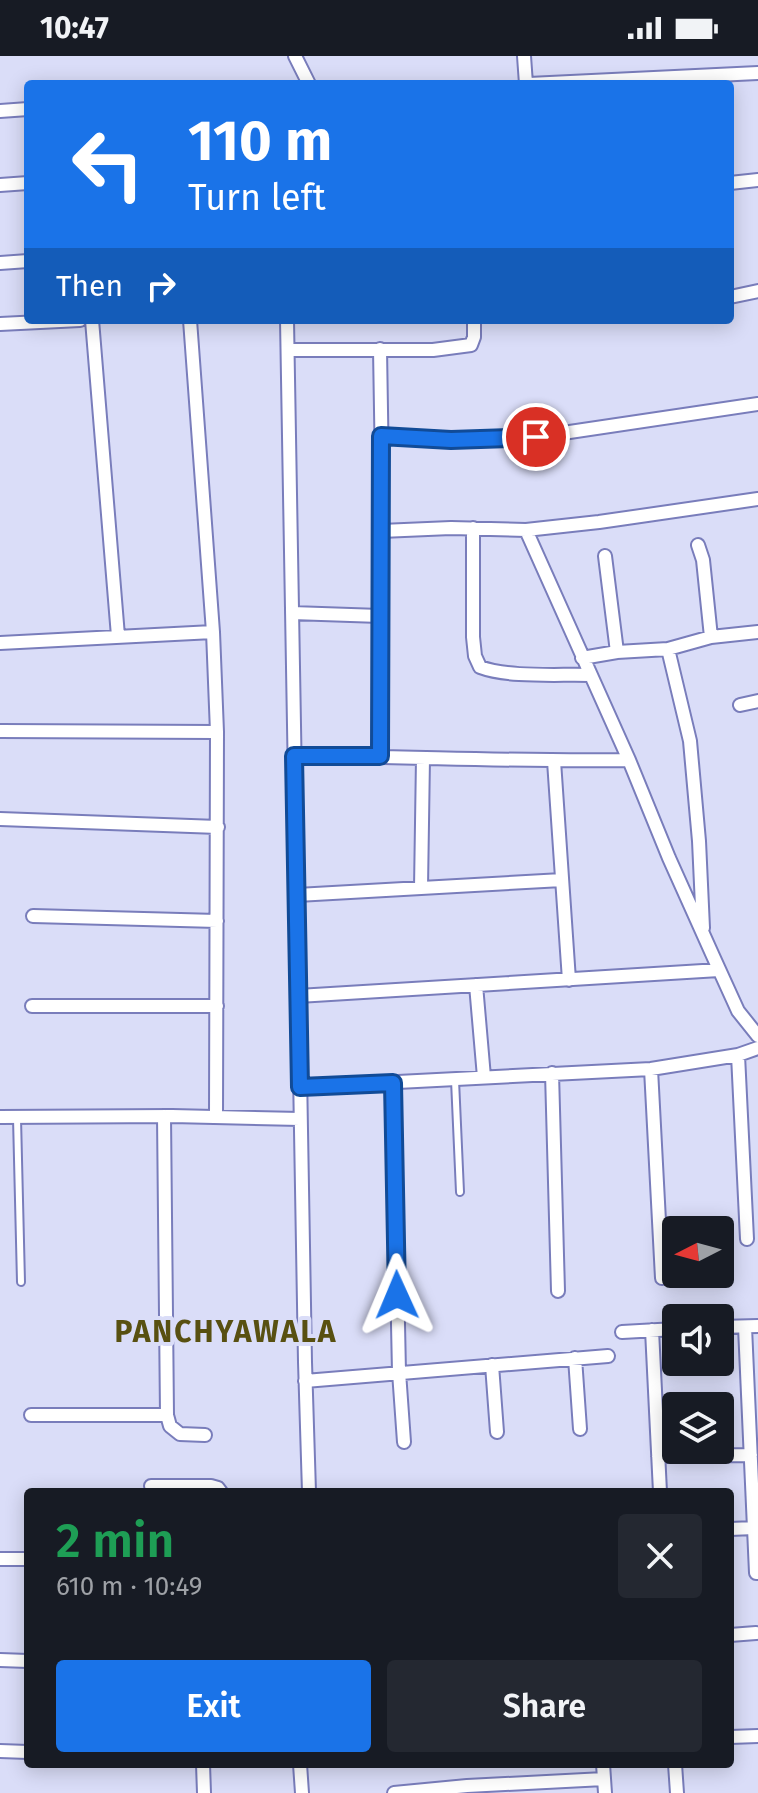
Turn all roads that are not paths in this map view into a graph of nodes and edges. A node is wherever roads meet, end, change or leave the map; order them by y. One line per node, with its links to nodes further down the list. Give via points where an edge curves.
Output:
1 (295, 56): 4 (street)
2 (524, 56): 5 (street)
3 (758, 73): 6 (street)
4 (307, 80)
5 (527, 80)
6 (633, 80)
7 (24, 109): 8 (street)
8 (0, 111)
9 (758, 180): 11 (street)
10 (24, 183): 12 (street)
11 (734, 183)
12 (0, 185)
13 (24, 261): 14 (street)
14 (0, 263)
15 (758, 291): 16 (street)
16 (734, 296)
17 (24, 323): 18 (street)
18 (0, 324)
19 (92, 324): 37 (street)
20 (190, 324): 35 (street)
21 (287, 324): 24 (street)
22 (474, 324): 23 (street, via 471,345)
23 (380, 349): 24 (street); 26 (street)
24 (288, 350): 33 (street)
25 (758, 404): 26 (street, via 536,437)
26 (381, 436): 30 (street)
27 (758, 499): 29 (street)
28 (473, 528): 29 (street); 30 (street); 43 (street, via 473,637 480,667)
29 (526, 530): 42 (street)
30 (381, 531): 34 (street)
31 (698, 545): 38 (street)
32 (605, 556): 41 (street)
33 (292, 613): 34 (street); 48 (street)
34 (380, 616): 49 (street)
35 (213, 632): 37 (street); 47 (street)
36 (758, 632): 38 (street)
37 (118, 636): 39 (street)
38 (711, 637): 40 (street)
39 (0, 643)
40 (668, 649): 41 (street); 60 (street, via 690,741)
41 (617, 652): 42 (street)
42 (582, 658): 43 (street)
43 (590, 675): 51 (street)
44 (758, 701): 45 (street)
45 (740, 705)
46 (0, 731): 47 (street)
47 (217, 732): 54 (street)
48 (294, 756): 49 (street); 57 (street)
49 (380, 756): 50 (street)
50 (423, 758): 52 (street); 56 (street)
51 (629, 760): 52 (street); 60 (street)
52 (554, 761): 55 (street)
53 (0, 819): 54 (street)
54 (218, 827): 59 (street)
55 (562, 880): 56 (street); 62 (street)
56 (421, 888): 57 (street)
57 (297, 895): 64 (street)
58 (33, 916): 59 (street)
59 (217, 921): 66 (street)
60 (703, 935): 61 (street)
61 (719, 970): 62 (street); 67 (street, via 738,1011)
62 (569, 980): 63 (street)
63 (476, 985): 64 (street); 72 (street)
64 (298, 996): 75 (street)
65 (32, 1006): 66 (street)
66 (217, 1006): 78 (street)
67 (758, 1036)
68 (758, 1048): 69 (street)
69 (738, 1055): 70 (street); 82 (street)
70 (651, 1069): 71 (street); 83 (street)
71 (552, 1073): 72 (street); 85 (street)
72 (484, 1077): 73 (street)
73 (455, 1079): 74 (street); 81 (lane)
74 (393, 1083): 75 (street); 93 (street)
75 (300, 1087): 80 (street)
76 (164, 1116): 78 (street); 79 (street); 96 (street)
77 (0, 1117): 79 (street)
78 (216, 1117): 80 (street)
79 (17, 1118): 84 (lane)
80 (300, 1119): 94 (street)
81 (460, 1192)
82 (747, 1239)
83 (662, 1278)
84 (21, 1282)
85 (558, 1291)
86 (751, 1326): 101 (street)
87 (652, 1330): 88 (street); 89 (street); 102 (street)
88 (662, 1330)
89 (622, 1332)
90 (608, 1356): 91 (street)
91 (575, 1358): 92 (street); 97 (street)
92 (492, 1365): 93 (street); 98 (street)
93 (399, 1372): 94 (street); 100 (street)
94 (305, 1381): 106 (street)
95 (31, 1415): 96 (street)
96 (167, 1415): 99 (street, via 180,1434)
97 (580, 1429)
98 (497, 1432)
99 (205, 1435)
100 (404, 1442)
101 (751, 1455): 102 (street); 104 (street)
102 (658, 1456): 107 (street)
103 (151, 1486): 105 (street)
104 (755, 1486): 108 (street)
105 (218, 1488)
106 (309, 1488)
107 (660, 1488)
108 (754, 1528): 109 (street); 112 (street)
109 (734, 1529)
110 (0, 1559): 111 (street)
111 (24, 1559)
112 (758, 1573)
113 (756, 1633): 114 (street)
114 (734, 1635)
115 (0, 1660): 116 (street)
116 (24, 1661)
117 (758, 1736): 118 (street)
118 (734, 1737)
119 (0, 1751): 120 (street)
120 (24, 1752)
121 (203, 1768): 126 (street)
122 (300, 1768): 127 (street)
123 (603, 1768): 125 (street)
124 (675, 1768): 130 (street)
125 (604, 1779): 128 (street); 129 (street)
126 (204, 1793)
127 (302, 1793)
128 (394, 1793)
129 (605, 1793)
130 (677, 1793)

